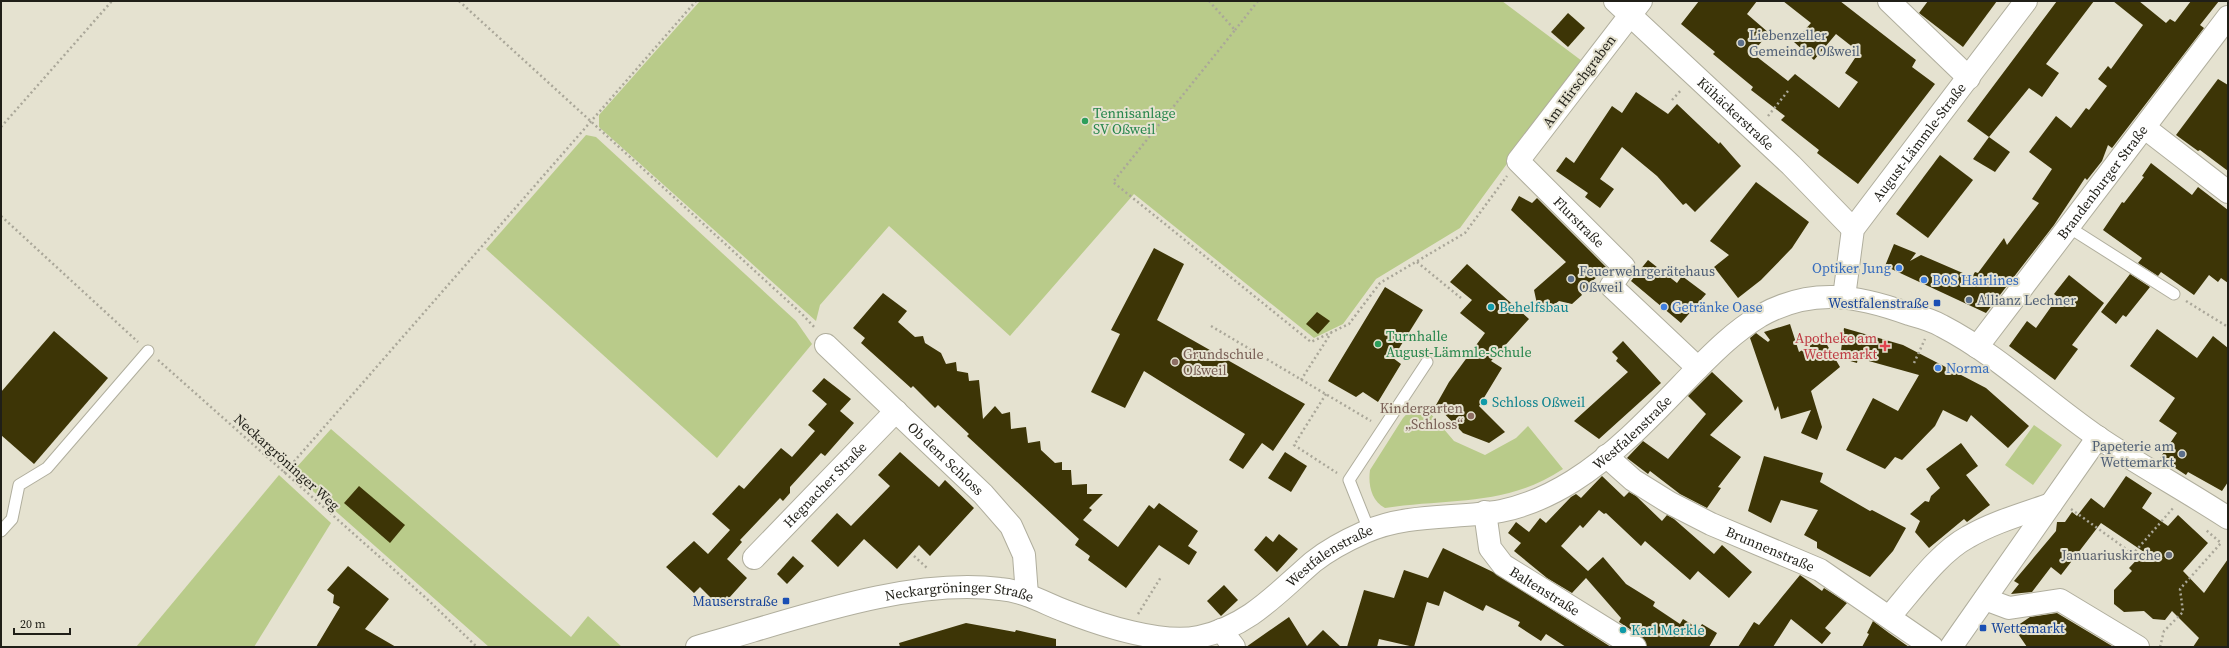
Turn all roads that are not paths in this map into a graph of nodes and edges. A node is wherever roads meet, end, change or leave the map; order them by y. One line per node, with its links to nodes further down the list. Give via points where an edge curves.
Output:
1 (1889, 1): 5 (street)
2 (2026, 1): 5 (street, August-Lämmle-Straße)
3 (1628, 6): 7 (street, Am Hirschgraben); 10 (street, Kühäckerstraße)
4 (2228, 17): 6 (street, Brandenburger Straße)
5 (1969, 78): 10 (street, August-Lämmle-Straße)
6 (2145, 128): 8 (street); 9 (street, Brandenburger Straße)
7 (1518, 161): 17 (street, Flurstraße, via 1624,267 1611,286)
8 (2228, 192)
9 (2070, 228): 11 (lane); 14 (street, Brandenburger Straße)
10 (1853, 229): 12 (street, August-Lämmle-Straße)
11 (2174, 294)
12 (1844, 297): 14 (street, Westfalenstraße, via 1877,302 1934,322); 17 (street, Westfalenstraße, via 1821,296 1779,306 1737,331)
13 (826, 345): 18 (street, Ob dem Schloss)
14 (1977, 347): 19 (street, Westfalenstraße)
15 (148, 351): 25 (lane, via 47,468 19,485 12,518)
16 (1427, 362): 24 (lane, via 1349,480)
17 (1698, 368): 20 (street, Westfalenstraße)
18 (896, 411): 26 (street, Hegnacher Straße); 27 (street, Ob dem Schloss, via 983,494 1011,526 1024,555)
19 (2098, 437): 21 (street); 23 (street, Westfalenstraße)
20 (1606, 456): 22 (street, Westfalenstraße, via 1572,482 1534,501); 29 (street, Brunnenstraße, via 1633,480 1670,503 1711,524 1820,570)
21 (2053, 500): 28 (street); 29 (street, via 1967,537 1939,560)
22 (1485, 512): 24 (street, Westfalenstraße, via 1399,522); 32 (street, Baltenstraße, via 1490,548 1502,565)
23 (2228, 518)
24 (1369, 530): 30 (street, Westfalenstraße, via 1317,559)
25 (1, 531)
26 (754, 558)
27 (1027, 594): 30 (street, Neckargröninger Straße, via 1066,612 1151,637 1173,640 1198,637); 31 (street, Neckargröninger Straße, via 1002,589 946,587 897,594)
28 (1985, 599): 34 (street); 35 (street, via 2009,608 2060,600)
29 (1889, 617): 33 (street, Brunnenstraße)
30 (1227, 638)
31 (697, 647)
32 (1635, 647)
33 (1932, 647)
34 (1951, 647)
35 (2138, 647)

